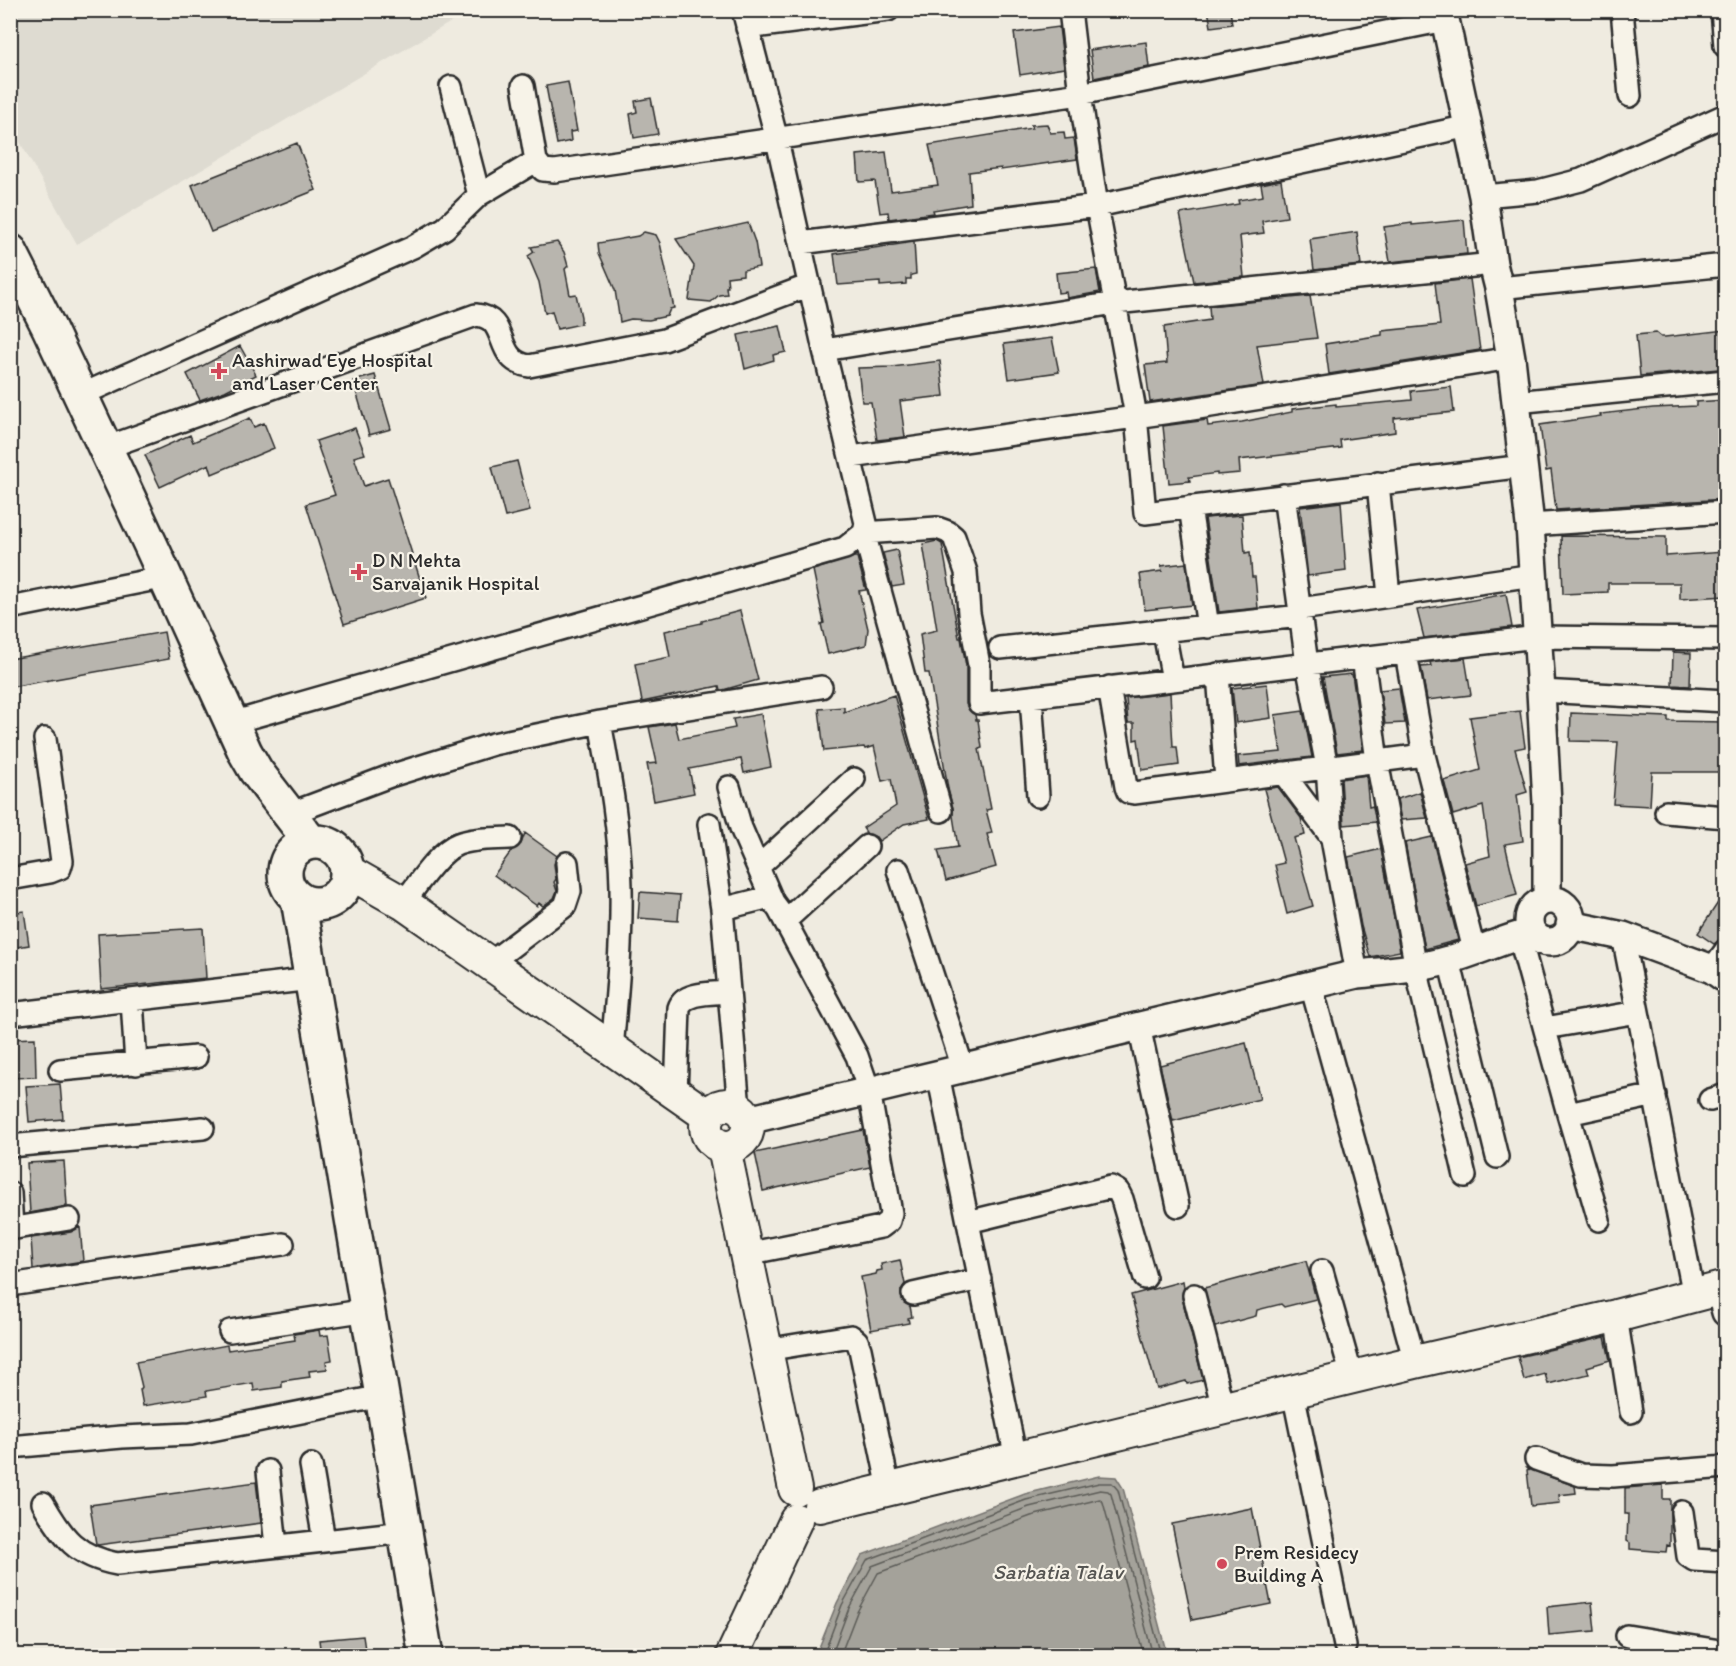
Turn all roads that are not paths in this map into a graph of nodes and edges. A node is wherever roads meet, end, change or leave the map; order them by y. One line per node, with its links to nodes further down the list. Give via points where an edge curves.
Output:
1 (888, 10): 6 (street)
2 (1070, 10): 10 (street)
3 (1622, 10): 11 (street)
4 (1722, 10): 7 (street)
5 (1444, 15): 10 (street); 13 (street)
6 (745, 19): 14 (street)
7 (1725, 46)
8 (523, 86): 15 (street)
9 (451, 87): 16 (street)
10 (1080, 94): 14 (street); 18 (street)
11 (1630, 96)
12 (1723, 116): 17 (street, via 1581,180 1538,191)
13 (1469, 126): 17 (street); 18 (street)
14 (777, 140): 15 (street, via 555,171 543,170); 19 (street)
15 (536, 161): 16 (street)
16 (479, 195): 28 (street, via 445,228 413,247)
17 (1483, 196): 22 (street)
18 (1097, 206): 19 (street); 24 (street)
19 (800, 243): 23 (street)
20 (10, 251): 28 (main road)
21 (1725, 265): 22 (street)
22 (1496, 276): 24 (street); 26 (street)
23 (810, 285): 25 (street); 31 (street, via 664,340 529,366 517,364 509,357 495,324 486,316 476,315)
24 (1115, 303): 25 (street); 30 (street)
25 (824, 350): 32 (street)
26 (1511, 358): 29 (street); 30 (street)
27 (1725, 381): 29 (street)
28 (81, 395): 31 (main road)
29 (1516, 402): 33 (street)
30 (1136, 416): 32 (street); 36 (street, via 1146,513)
31 (105, 448): 41 (main road)
32 (851, 457): 39 (street, via 866,523)
33 (1524, 466): 34 (street); 38 (street)
34 (1378, 483): 35 (street); 42 (street)
35 (1284, 495): 36 (street); 44 (street)
36 (1190, 507): 45 (street)
37 (1725, 512): 38 (street)
38 (1530, 525): 40 (street)
39 (864, 533): 58 (street, via 937,528 948,531 954,537 966,572 979,665 980,703); 61 (street, via 845,548); 72 (street)
40 (1534, 575): 42 (street); 47 (street)
41 (166, 577): 43 (street); 61 (main road)
42 (1389, 596): 44 (street)
43 (10, 608)
44 (1300, 613): 45 (street); 52 (street)
45 (1208, 627): 46 (street)
46 (1164, 632): 49 (street); 54 (street)
47 (1537, 637): 48 (street); 50 (street); 57 (street)
48 (1725, 639)
49 (1000, 648)
50 (1406, 653): 51 (street); 63 (street)
51 (1363, 657): 52 (street); 64 (street)
52 (1307, 664): 53 (street); 65 (street)
53 (1218, 674): 54 (street); 69 (street)
54 (1173, 680): 56 (street)
55 (821, 687): 60 (street)
56 (1109, 687): 58 (street); 69 (street, via 1128,792)
57 (1541, 691): 59 (street); 87 (street)
58 (1031, 697): 71 (street)
59 (1725, 701)
60 (600, 722): 74 (street, via 493,744 390,776); 109 (street, via 614,804 621,886 620,969)
61 (231, 723): 66 (main road)
62 (45, 739): 85 (street, via 63,861 60,868 50,872)
63 (1424, 755): 64 (street); 95 (street)
64 (1377, 761): 65 (street); 99 (street)
65 (1327, 767): 67 (street); 78 (street)
66 (256, 771): 74 (main road); 80 (main road)
67 (1283, 773): 69 (street); 78 (street)
68 (854, 779): 82 (street)
69 (1226, 780)
70 (729, 787): 82 (street)
71 (1038, 796)
72 (941, 811)
73 (1666, 812): 75 (street)
74 (289, 814): 80 (main road)
75 (1725, 817)
76 (709, 824): 90 (street)
77 (510, 838): 89 (street, via 457,844)
78 (1332, 839): 100 (street)
79 (867, 846): 91 (street)
80 (298, 851): 84 (main road, via 321,841 331,845 340,852); 86 (main road, via 284,872)
81 (567, 862): 97 (street, via 570,891 565,906)
82 (758, 867): 88 (street)
83 (898, 870): 113 (street)
84 (347, 871): 86 (main road, via 342,890 327,902 317,904); 89 (main road)
85 (10, 879)
86 (298, 899): 101 (main road)
87 (1547, 900): 92 (street, via 1565,906); 93 (street, via 1531,912)
88 (773, 902): 90 (street, via 766,898); 91 (street)
89 (403, 903): 97 (main road)
90 (722, 909): 103 (street)
91 (785, 921): 114 (street, via 851,1043)
92 (1570, 925): 93 (street, via 1564,936 1553,941); 94 (street)
93 (1525, 933): 95 (street); 108 (street)
94 (1623, 936): 98 (street); 105 (street)
95 (1474, 950): 96 (street)
96 (1449, 960): 99 (street); 123 (street)
97 (490, 963): 109 (main road)
98 (1721, 966)
99 (1416, 968): 100 (street); 124 (street)
100 (1357, 974): 102 (street)
101 (312, 979): 104 (street); 140 (main road)
102 (1311, 985): 107 (street); 144 (street)
103 (729, 992): 115 (street, via 681,1001); 117 (street)
104 (132, 1000): 106 (street); 111 (street)
105 (1638, 1012): 108 (street); 116 (street)
106 (10, 1014)
107 (1139, 1026): 113 (street); 126 (street)
108 (1545, 1028): 118 (street)
109 (612, 1049): 115 (main road)
110 (196, 1057): 111 (street)
111 (136, 1064): 112 (street)
112 (60, 1070)
113 (951, 1071): 114 (street); 129 (street)
114 (869, 1091): 117 (street); 132 (street, via 891,1213 889,1221 881,1227)
115 (676, 1094): 119 (main road)
116 (1654, 1095): 118 (street); 139 (street)
117 (744, 1114): 119 (main road, via 733,1106 719,1107); 122 (main road, via 749,1127 744,1140)
118 (1568, 1114): 128 (street)
119 (708, 1116): 122 (main road, via 708,1136)
120 (203, 1128): 121 (street)
121 (10, 1146)
122 (724, 1148): 132 (main road)
123 (1497, 1157)
124 (1465, 1176)
125 (10, 1193): 130 (street)
126 (1178, 1206)
127 (69, 1219): 130 (street)
128 (1599, 1220)
129 (968, 1222): 134 (street, via 1111,1187 1122,1199); 135 (street)
130 (11, 1228)
131 (283, 1244): 136 (street)
132 (746, 1254): 143 (main road)
133 (1322, 1270): 145 (street)
134 (1145, 1278)
135 (980, 1279): 137 (street); 151 (street)
136 (10, 1285)
137 (913, 1294)
138 (1194, 1295): 148 (street)
139 (1716, 1296): 141 (main road)
140 (368, 1310): 142 (street); 147 (main road)
141 (1616, 1316): 144 (main road); 149 (street)
142 (230, 1331)
143 (766, 1350): 156 (street, via 851,1336 856,1341); 158 (main road)
144 (1415, 1362): 145 (main road)
145 (1352, 1377): 146 (main road)
146 (1293, 1392): 148 (main road); 165 (street)
147 (382, 1396): 150 (street, via 191,1434); 160 (main road)
148 (1223, 1408): 151 (main road)
149 (1631, 1412)
150 (10, 1447)
151 (1016, 1459): 156 (main road)
152 (1536, 1459): 154 (street, via 1581,1475 1602,1476)
153 (311, 1465): 161 (street)
154 (1725, 1467)
155 (268, 1471): 162 (street)
156 (890, 1489): 158 (main road)
157 (43, 1503): 162 (street, via 69,1542 117,1564)
158 (804, 1505): 168 (main road)
159 (1682, 1512): 163 (street, via 1688,1556)
160 (405, 1532): 161 (street); 167 (main road)
161 (324, 1540): 162 (street)
162 (276, 1546)
163 (1725, 1562)
164 (1627, 1636): 166 (street)
165 (1344, 1646)
166 (1725, 1652)
167 (426, 1656)
168 (732, 1656)

